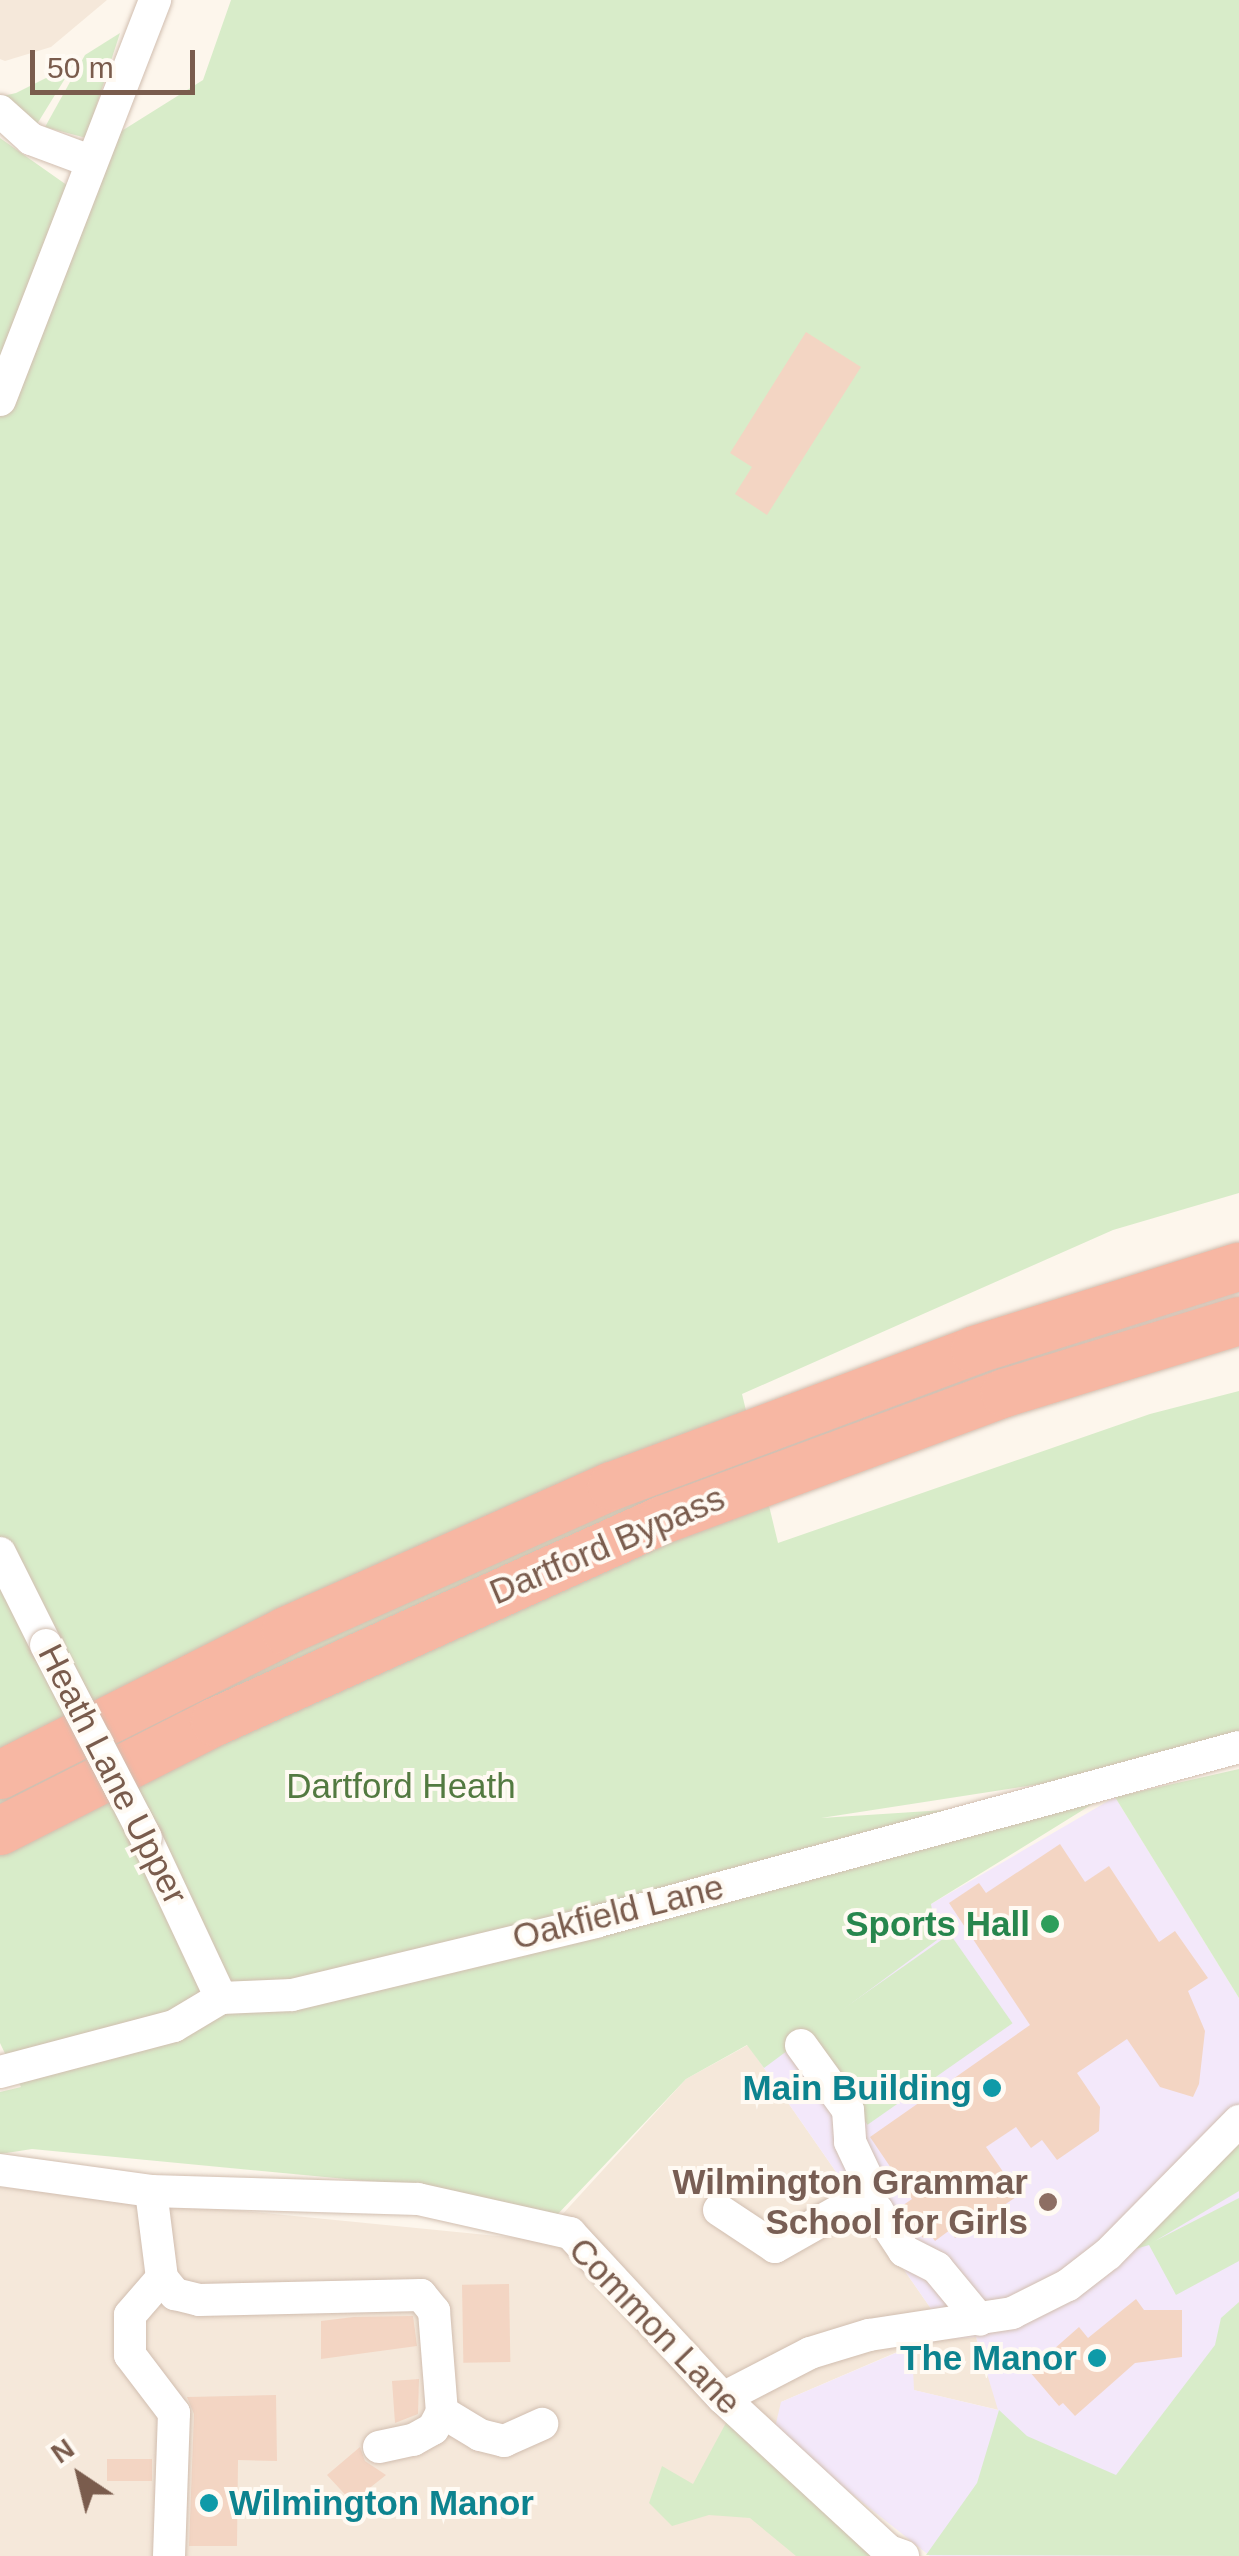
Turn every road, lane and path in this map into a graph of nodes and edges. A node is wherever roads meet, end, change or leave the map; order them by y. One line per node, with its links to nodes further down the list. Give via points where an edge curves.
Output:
1 (155, 0): 3 (street)
2 (0, 111): 3 (street, via 31,139)
3 (90, 162): 4 (street)
4 (0, 400)
5 (1239, 1267): 9 (highway, Dartford Bypass, via 975,1350 612,1486 286,1631)
6 (1239, 1321): 10 (highway, Dartford Bypass, via 1005,1393 645,1527 214,1722)
7 (0, 1553): 11 (street, Heath Lane Upper, bridge)
8 (1239, 1747): 11 (street, Oakfield Lane, via 595,1922 292,1995)
9 (0, 1775)
10 (0, 1831)
11 (221, 1998): 13 (street, Oakfield Lane, via 174,2026)
12 (801, 2045): 17 (street, via 848,2110 850,2142 869,2182)
13 (0, 2072)
14 (1239, 2122): 20 (street, via 1108,2254 1068,2284)
15 (0, 2170): 16 (street, Common Lane)
16 (151, 2192): 19 (street); 21 (street, Common Lane, via 418,2199 570,2233)
17 (862, 2204): 18 (street, via 774,2247); 20 (street, via 876,2210 904,2250 958,2286)
18 (719, 2210)
19 (162, 2278): 22 (street, via 176,2294 199,2300 421,2295 434,2311); 25 (street, via 130,2315 130,2355 174,2413)
20 (980, 2320): 21 (street, via 824,2348)
21 (723, 2398): 26 (street, Common Lane, via 889,2551)
22 (442, 2412): 23 (street, via 504,2441); 24 (street, via 433,2429 414,2440)
23 (542, 2424)
24 (380, 2447)
25 (169, 2556)
26 (903, 2556)

